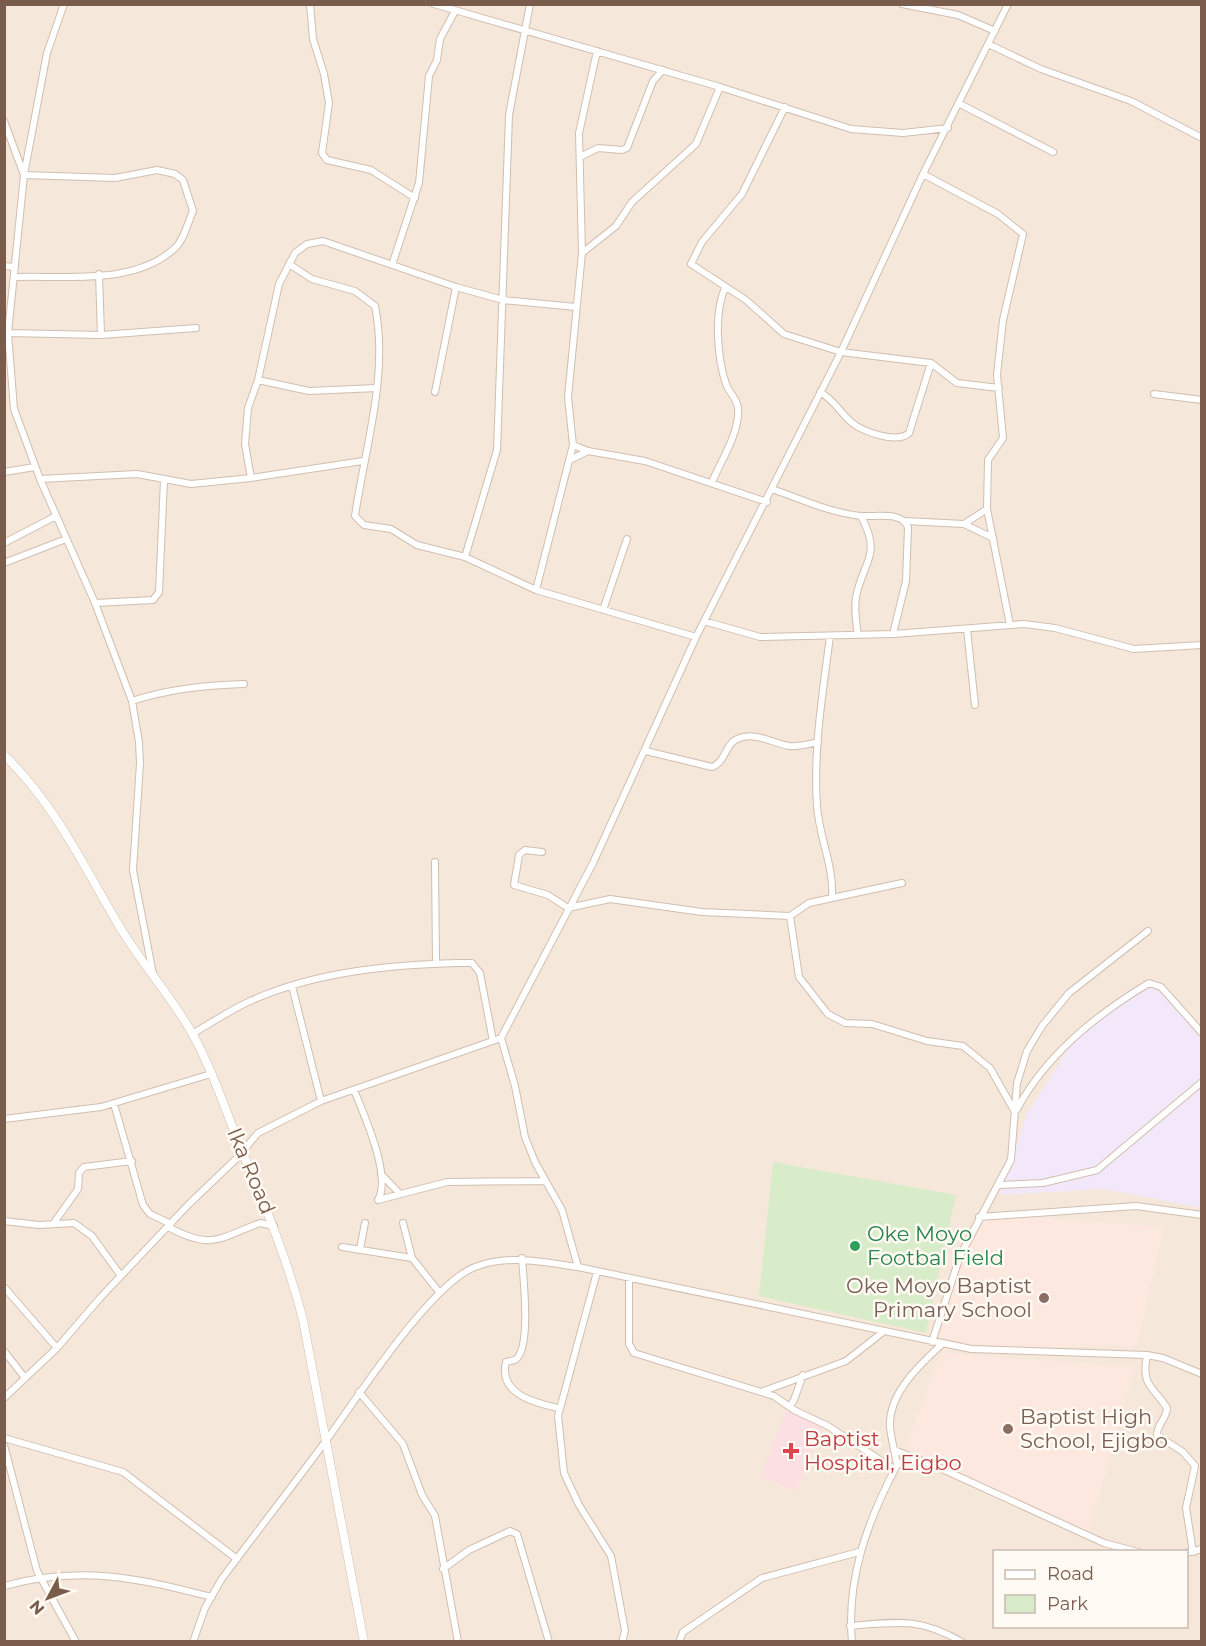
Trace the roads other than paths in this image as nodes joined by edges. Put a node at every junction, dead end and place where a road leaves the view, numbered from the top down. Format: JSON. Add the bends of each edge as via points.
{"nodes":[{"id":1,"x":64,"y":4,"type":"edge"},
{"id":2,"x":310,"y":4,"type":"edge"},
{"id":3,"x":434,"y":4,"type":"edge"},
{"id":4,"x":530,"y":4,"type":"edge"},
{"id":5,"x":902,"y":4,"type":"edge"},
{"id":6,"x":1008,"y":4,"type":"edge"},
{"id":7,"x":455,"y":11,"type":"junction"},
{"id":8,"x":524,"y":30,"type":"junction"},
{"id":9,"x":995,"y":31,"type":"junction"},
{"id":10,"x":988,"y":44,"type":"junction"},
{"id":11,"x":597,"y":51,"type":"junction"},
{"id":12,"x":663,"y":70,"type":"junction"},
{"id":13,"x":720,"y":87,"type":"junction"},
{"id":14,"x":960,"y":104,"type":"junction"},
{"id":15,"x":785,"y":107,"type":"junction"},
{"id":16,"x":4,"y":122,"type":"edge"},
{"id":17,"x":948,"y":128,"type":"junction"},
{"id":18,"x":1202,"y":138,"type":"edge"},
{"id":19,"x":1053,"y":152,"type":"dead end"},
{"id":20,"x":580,"y":157,"type":"junction"},
{"id":21,"x":923,"y":174,"type":"junction"},
{"id":22,"x":24,"y":176,"type":"junction"},
{"id":23,"x":415,"y":198,"type":"junction"},
{"id":24,"x":582,"y":253,"type":"junction"},
{"id":25,"x":289,"y":264,"type":"junction"},
{"id":26,"x":392,"y":265,"type":"junction"},
{"id":27,"x":4,"y":266,"type":"edge"},
{"id":28,"x":15,"y":267,"type":"junction"},
{"id":29,"x":99,"y":274,"type":"junction"},
{"id":30,"x":14,"y":277,"type":"junction"},
{"id":31,"x":456,"y":287,"type":"junction"},
{"id":32,"x":725,"y":288,"type":"junction"},
{"id":33,"x":503,"y":300,"type":"junction"},
{"id":34,"x":576,"y":308,"type":"junction"},
{"id":35,"x":196,"y":328,"type":"dead end"},
{"id":36,"x":8,"y":333,"type":"junction"},
{"id":37,"x":101,"y":334,"type":"junction"},
{"id":38,"x":841,"y":352,"type":"junction"},
{"id":39,"x":931,"y":363,"type":"junction"},
{"id":40,"x":258,"y":380,"type":"junction"},
{"id":41,"x":376,"y":388,"type":"junction"},
{"id":42,"x":999,"y":388,"type":"junction"},
{"id":43,"x":435,"y":392,"type":"dead end"},
{"id":44,"x":820,"y":392,"type":"junction"},
{"id":45,"x":1154,"y":394,"type":"dead end"},
{"id":46,"x":1202,"y":400,"type":"edge"},
{"id":47,"x":573,"y":445,"type":"junction"},
{"id":48,"x":588,"y":451,"type":"junction"},
{"id":49,"x":570,"y":460,"type":"junction"},
{"id":50,"x":363,"y":461,"type":"junction"},
{"id":51,"x":35,"y":467,"type":"junction"},
{"id":52,"x":4,"y":472,"type":"edge"},
{"id":53,"x":251,"y":478,"type":"junction"},
{"id":54,"x":40,"y":479,"type":"junction"},
{"id":55,"x":164,"y":480,"type":"junction"},
{"id":56,"x":712,"y":483,"type":"junction"},
{"id":57,"x":772,"y":489,"type":"junction"},
{"id":58,"x":766,"y":502,"type":"junction"},
{"id":59,"x":987,"y":509,"type":"junction"},
{"id":60,"x":56,"y":516,"type":"junction"},
{"id":61,"x":861,"y":516,"type":"junction"},
{"id":62,"x":905,"y":521,"type":"junction"},
{"id":63,"x":964,"y":524,"type":"junction"},
{"id":64,"x":993,"y":538,"type":"junction"},
{"id":65,"x":66,"y":539,"type":"junction"},
{"id":66,"x":627,"y":539,"type":"dead end"},
{"id":67,"x":4,"y":543,"type":"edge"},
{"id":68,"x":465,"y":557,"type":"junction"},
{"id":69,"x":4,"y":563,"type":"edge"},
{"id":70,"x":536,"y":590,"type":"junction"},
{"id":71,"x":95,"y":603,"type":"junction"},
{"id":72,"x":603,"y":610,"type":"junction"},
{"id":73,"x":704,"y":621,"type":"junction"},
{"id":74,"x":1010,"y":625,"type":"junction"},
{"id":75,"x":966,"y":629,"type":"junction"},
{"id":76,"x":893,"y":634,"type":"junction"},
{"id":77,"x":858,"y":635,"type":"junction"},
{"id":78,"x":830,"y":636,"type":"junction"},
{"id":79,"x":696,"y":637,"type":"junction"},
{"id":80,"x":1202,"y":645,"type":"edge"},
{"id":81,"x":244,"y":684,"type":"dead end"},
{"id":82,"x":132,"y":700,"type":"junction"},
{"id":83,"x":975,"y":705,"type":"dead end"},
{"id":84,"x":818,"y":742,"type":"junction"},
{"id":85,"x":646,"y":751,"type":"junction"},
{"id":86,"x":4,"y":755,"type":"edge"},
{"id":87,"x":542,"y":852,"type":"dead end"},
{"id":88,"x":435,"y":862,"type":"dead end"},
{"id":89,"x":902,"y":883,"type":"dead end"},
{"id":90,"x":832,"y":897,"type":"junction"},
{"id":91,"x":568,"y":908,"type":"junction"},
{"id":92,"x":790,"y":916,"type":"junction"},
{"id":93,"x":1148,"y":931,"type":"dead end"},
{"id":94,"x":436,"y":963,"type":"junction"},
{"id":95,"x":153,"y":975,"type":"junction"},
{"id":96,"x":292,"y":986,"type":"junction"},
{"id":97,"x":1202,"y":1033,"type":"edge"},
{"id":98,"x":192,"y":1034,"type":"junction"},
{"id":99,"x":501,"y":1038,"type":"junction"},
{"id":100,"x":493,"y":1041,"type":"junction"},
{"id":101,"x":211,"y":1074,"type":"junction"},
{"id":102,"x":1202,"y":1082,"type":"edge"},
{"id":103,"x":354,"y":1090,"type":"junction"},
{"id":104,"x":321,"y":1101,"type":"junction"},
{"id":105,"x":114,"y":1104,"type":"junction"},
{"id":106,"x":1015,"y":1112,"type":"junction"},
{"id":107,"x":4,"y":1119,"type":"edge"},
{"id":108,"x":242,"y":1151,"type":"junction"},
{"id":109,"x":132,"y":1161,"type":"junction"},
{"id":110,"x":380,"y":1174,"type":"junction"},
{"id":111,"x":545,"y":1181,"type":"junction"},
{"id":112,"x":999,"y":1185,"type":"junction"},
{"id":113,"x":400,"y":1194,"type":"junction"},
{"id":114,"x":1202,"y":1215,"type":"edge"},
{"id":115,"x":979,"y":1217,"type":"junction"},
{"id":116,"x":4,"y":1221,"type":"edge"},
{"id":117,"x":365,"y":1223,"type":"dead end"},
{"id":118,"x":403,"y":1223,"type":"dead end"},
{"id":119,"x":53,"y":1224,"type":"junction"},
{"id":120,"x":169,"y":1226,"type":"junction"},
{"id":121,"x":274,"y":1226,"type":"junction"},
{"id":122,"x":342,"y":1247,"type":"dead end"},
{"id":123,"x":360,"y":1249,"type":"junction"},
{"id":124,"x":412,"y":1258,"type":"junction"},
{"id":125,"x":522,"y":1258,"type":"junction"},
{"id":126,"x":578,"y":1267,"type":"junction"},
{"id":127,"x":597,"y":1272,"type":"junction"},
{"id":128,"x":121,"y":1276,"type":"junction"},
{"id":129,"x":629,"y":1279,"type":"junction"},
{"id":130,"x":4,"y":1287,"type":"edge"},
{"id":131,"x":439,"y":1292,"type":"junction"},
{"id":132,"x":883,"y":1332,"type":"junction"},
{"id":133,"x":932,"y":1342,"type":"junction"},
{"id":134,"x":942,"y":1344,"type":"junction"},
{"id":135,"x":57,"y":1348,"type":"junction"},
{"id":136,"x":4,"y":1352,"type":"edge"},
{"id":137,"x":1147,"y":1355,"type":"junction"},
{"id":138,"x":1202,"y":1374,"type":"edge"},
{"id":139,"x":803,"y":1375,"type":"junction"},
{"id":140,"x":25,"y":1378,"type":"junction"},
{"id":141,"x":359,"y":1392,"type":"junction"},
{"id":142,"x":760,"y":1392,"type":"junction"},
{"id":143,"x":4,"y":1398,"type":"edge"},
{"id":144,"x":790,"y":1406,"type":"junction"},
{"id":145,"x":558,"y":1408,"type":"junction"},
{"id":146,"x":4,"y":1438,"type":"edge"},
{"id":147,"x":326,"y":1441,"type":"junction"},
{"id":148,"x":4,"y":1445,"type":"edge"},
{"id":149,"x":894,"y":1450,"type":"junction"},
{"id":150,"x":910,"y":1457,"type":"junction"},
{"id":151,"x":896,"y":1467,"type":"junction"},
{"id":152,"x":1134,"y":1550,"type":"edge"},
{"id":153,"x":1202,"y":1550,"type":"edge"},
{"id":154,"x":859,"y":1552,"type":"junction"},
{"id":155,"x":1190,"y":1552,"type":"edge"},
{"id":156,"x":237,"y":1559,"type":"junction"},
{"id":157,"x":444,"y":1569,"type":"junction"},
{"id":158,"x":40,"y":1577,"type":"junction"},
{"id":159,"x":4,"y":1586,"type":"edge"},
{"id":160,"x":212,"y":1596,"type":"junction"},
{"id":161,"x":850,"y":1626,"type":"junction"},
{"id":162,"x":76,"y":1641,"type":"edge"},
{"id":163,"x":193,"y":1641,"type":"edge"},
{"id":164,"x":364,"y":1641,"type":"edge"},
{"id":165,"x":458,"y":1641,"type":"edge"},
{"id":166,"x":549,"y":1641,"type":"edge"},
{"id":167,"x":622,"y":1641,"type":"edge"},
{"id":168,"x":679,"y":1641,"type":"edge"},
{"id":169,"x":852,"y":1641,"type":"edge"},
{"id":170,"x":962,"y":1641,"type":"edge"}],
"edges":[{"from":1,"to":22,"type":"street","via":[[47,53]]},
{"from":2,"to":23,"type":"street","via":[[313,39],[329,103],[322,153],[327,160],[371,170]]},
{"from":3,"to":7,"type":"street"},
{"from":4,"to":8,"type":"street"},
{"from":5,"to":9,"type":"street","via":[[958,15]]},
{"from":6,"to":9,"type":"street"},
{"from":7,"to":8,"type":"street"},
{"from":7,"to":23,"type":"street","via":[[440,39],[427,87]]},
{"from":8,"to":11,"type":"street"},
{"from":8,"to":33,"type":"street","via":[[509,115]]},
{"from":9,"to":10,"type":"street"},
{"from":10,"to":14,"type":"street"},
{"from":10,"to":18,"type":"street","via":[[1041,69],[1131,101]]},
{"from":11,"to":12,"type":"street"},
{"from":11,"to":20,"type":"street","via":[[581,117]]},
{"from":12,"to":13,"type":"street"},
{"from":12,"to":20,"type":"street","via":[[653,81],[627,148],[598,148]]},
{"from":13,"to":15,"type":"street"},
{"from":13,"to":24,"type":"street","via":[[696,144],[632,202],[616,226]]},
{"from":14,"to":17,"type":"street"},
{"from":14,"to":19,"type":"street"},
{"from":15,"to":17,"type":"street","via":[[864,132],[903,134]]},
{"from":15,"to":32,"type":"street","via":[[742,194],[692,259],[695,269]]},
{"from":16,"to":22,"type":"street"},
{"from":17,"to":21,"type":"street"},
{"from":20,"to":24,"type":"street"},
{"from":21,"to":38,"type":"street"},
{"from":21,"to":42,"type":"street","via":[[998,214],[1023,234],[1002,320]]},
{"from":22,"to":28,"type":"street"},
{"from":22,"to":29,"type":"street","via":[[115,178],[157,170],[183,180],[193,211],[177,248],[151,265]]},
{"from":23,"to":26,"type":"street"},
{"from":24,"to":34,"type":"street"},
{"from":25,"to":26,"type":"street","via":[[307,244],[323,241]]},
{"from":25,"to":40,"type":"street","via":[[279,284]]},
{"from":25,"to":41,"type":"street","via":[[312,279],[355,291],[375,306],[381,334]]},
{"from":26,"to":31,"type":"street"},
{"from":27,"to":28,"type":"street"},
{"from":28,"to":30,"type":"street"},
{"from":29,"to":30,"type":"street"},
{"from":29,"to":37,"type":"street"},
{"from":30,"to":36,"type":"street"},
{"from":31,"to":33,"type":"street"},
{"from":31,"to":43,"type":"street"},
{"from":32,"to":38,"type":"street","via":[[746,300],[784,334]]},
{"from":32,"to":56,"type":"street","via":[[718,311],[720,341],[726,384],[737,401],[738,415]]},
{"from":33,"to":34,"type":"street"},
{"from":33,"to":68,"type":"street","via":[[497,450]]},
{"from":34,"to":47,"type":"street","via":[[568,397]]},
{"from":35,"to":37,"type":"street"},
{"from":36,"to":37,"type":"street"},
{"from":36,"to":51,"type":"street","via":[[14,410]]},
{"from":38,"to":39,"type":"street"},
{"from":38,"to":44,"type":"street"},
{"from":39,"to":42,"type":"street","via":[[962,385]]},
{"from":39,"to":44,"type":"street","via":[[909,433],[902,438],[857,426]]},
{"from":40,"to":41,"type":"street","via":[[315,392]]},
{"from":40,"to":53,"type":"street","via":[[248,408],[245,438]]},
{"from":41,"to":50,"type":"street"},
{"from":42,"to":59,"type":"street","via":[[1003,438],[988,460]]},
{"from":44,"to":57,"type":"street"},
{"from":45,"to":46,"type":"street"},
{"from":47,"to":48,"type":"street"},
{"from":47,"to":49,"type":"street"},
{"from":48,"to":49,"type":"street"},
{"from":48,"to":56,"type":"street","via":[[631,457]]},
{"from":49,"to":70,"type":"street"},
{"from":50,"to":53,"type":"street"},
{"from":50,"to":68,"type":"street","via":[[355,516],[359,522],[391,529],[424,548]]},
{"from":51,"to":52,"type":"street"},
{"from":51,"to":54,"type":"street"},
{"from":53,"to":55,"type":"street","via":[[191,484]]},
{"from":54,"to":55,"type":"street","via":[[130,474]]},
{"from":54,"to":60,"type":"street"},
{"from":55,"to":71,"type":"street","via":[[159,592],[153,600]]},
{"from":56,"to":58,"type":"street"},
{"from":57,"to":58,"type":"street"},
{"from":57,"to":61,"type":"street"},
{"from":58,"to":73,"type":"street"},
{"from":59,"to":63,"type":"street"},
{"from":59,"to":64,"type":"street"},
{"from":60,"to":65,"type":"street"},
{"from":60,"to":67,"type":"street"},
{"from":61,"to":62,"type":"street","via":[[899,517]]},
{"from":61,"to":77,"type":"street","via":[[872,542],[856,596]]},
{"from":62,"to":63,"type":"street"},
{"from":62,"to":76,"type":"street","via":[[906,581]]},
{"from":63,"to":64,"type":"street"},
{"from":64,"to":74,"type":"street"},
{"from":65,"to":69,"type":"street"},
{"from":65,"to":71,"type":"street"},
{"from":66,"to":72,"type":"street"},
{"from":68,"to":70,"type":"street"},
{"from":70,"to":72,"type":"street"},
{"from":71,"to":82,"type":"street"},
{"from":72,"to":79,"type":"street"},
{"from":73,"to":78,"type":"street","via":[[750,635]]},
{"from":73,"to":79,"type":"street"},
{"from":74,"to":75,"type":"street"},
{"from":74,"to":80,"type":"street","via":[[1055,628],[1134,649]]},
{"from":75,"to":76,"type":"street"},
{"from":75,"to":83,"type":"street"},
{"from":76,"to":77,"type":"street"},
{"from":77,"to":78,"type":"street"},
{"from":78,"to":84,"type":"street"},
{"from":79,"to":85,"type":"street"},
{"from":81,"to":82,"type":"street","via":[[194,687]]},
{"from":82,"to":95,"type":"street","via":[[140,763],[133,870]]},
{"from":84,"to":85,"type":"street","via":[[794,746],[751,736],[738,738],[723,760],[712,767]]},
{"from":84,"to":90,"type":"street","via":[[817,808],[833,883]]},
{"from":85,"to":91,"type":"street"},
{"from":86,"to":95,"type":"street","name":"Ika Road","via":[[68,834],[122,931]]},
{"from":87,"to":91,"type":"street","via":[[525,850],[519,855],[514,885],[548,895]]},
{"from":88,"to":94,"type":"street"},
{"from":89,"to":90,"type":"street"},
{"from":90,"to":92,"type":"street","via":[[809,903]]},
{"from":91,"to":92,"type":"street","via":[[610,899],[702,912]]},
{"from":91,"to":99,"type":"street"},
{"from":92,"to":106,"type":"street","via":[[799,976],[828,1014],[845,1023],[872,1024],[927,1041],[963,1046],[990,1068]]},
{"from":93,"to":106,"type":"street","via":[[1055,1008],[1020,1066]]},
{"from":94,"to":96,"type":"street","via":[[372,967]]},
{"from":94,"to":100,"type":"street","via":[[472,963],[476,967]]},
{"from":95,"to":98,"type":"street","name":"Ika Road"},
{"from":96,"to":98,"type":"street","via":[[246,1003]]},
{"from":96,"to":104,"type":"street"},
{"from":97,"to":106,"type":"street","via":[[1161,987],[1149,983],[1120,1000],[1058,1051],[1033,1080]]},
{"from":98,"to":101,"type":"street","name":"Ika Road"},
{"from":99,"to":100,"type":"street"},
{"from":99,"to":111,"type":"street","via":[[525,1137]]},
{"from":100,"to":103,"type":"street"},
{"from":101,"to":105,"type":"street"},
{"from":101,"to":108,"type":"street","name":"Ika Road"},
{"from":102,"to":112,"type":"street","via":[[1096,1170],[1042,1183]]},
{"from":103,"to":104,"type":"street"},
{"from":103,"to":110,"type":"street","via":[[377,1153]]},
{"from":104,"to":108,"type":"street","via":[[258,1133]]},
{"from":105,"to":107,"type":"street"},
{"from":105,"to":109,"type":"street"},
{"from":106,"to":112,"type":"street","via":[[1011,1160]]},
{"from":108,"to":120,"type":"street"},
{"from":108,"to":121,"type":"street","name":"Ika Road"},
{"from":109,"to":119,"type":"street","via":[[84,1167],[79,1173],[78,1189]]},
{"from":109,"to":120,"type":"street","via":[[146,1209]]},
{"from":110,"to":113,"type":"street"},
{"from":110,"to":113,"type":"street","via":[[382,1193],[378,1200]]},
{"from":111,"to":113,"type":"street","via":[[447,1182]]},
{"from":111,"to":126,"type":"street","via":[[562,1210]]},
{"from":112,"to":115,"type":"street"},
{"from":114,"to":115,"type":"street","via":[[1136,1206]]},
{"from":115,"to":133,"type":"street","via":[[960,1256]]},
{"from":116,"to":119,"type":"street"},
{"from":117,"to":123,"type":"street"},
{"from":118,"to":124,"type":"street"},
{"from":119,"to":128,"type":"street","via":[[74,1223],[83,1228]]},
{"from":120,"to":121,"type":"street","via":[[201,1242],[239,1233],[260,1223]]},
{"from":120,"to":128,"type":"street"},
{"from":121,"to":147,"type":"street","name":"Ika Road","via":[[303,1320]]},
{"from":122,"to":123,"type":"street"},
{"from":123,"to":124,"type":"street"},
{"from":124,"to":131,"type":"street"},
{"from":125,"to":126,"type":"street"},
{"from":125,"to":131,"type":"street","via":[[473,1268]]},
{"from":125,"to":145,"type":"street","via":[[524,1333],[520,1354],[506,1362],[505,1374],[523,1397]]},
{"from":126,"to":127,"type":"street"},
{"from":127,"to":129,"type":"street"},
{"from":127,"to":145,"type":"street"},
{"from":128,"to":135,"type":"street"},
{"from":129,"to":132,"type":"street"},
{"from":129,"to":142,"type":"street","via":[[629,1344],[634,1353]]},
{"from":130,"to":135,"type":"street"},
{"from":131,"to":141,"type":"street"},
{"from":132,"to":133,"type":"street"},
{"from":132,"to":139,"type":"street","via":[[853,1358]]},
{"from":133,"to":134,"type":"street"},
{"from":134,"to":137,"type":"street","via":[[991,1351]]},
{"from":134,"to":149,"type":"street","via":[[906,1383],[892,1410]]},
{"from":135,"to":140,"type":"street"},
{"from":136,"to":140,"type":"street"},
{"from":137,"to":138,"type":"street"},
{"from":137,"to":155,"type":"street","via":[[1144,1377],[1167,1408],[1157,1435],[1183,1452],[1195,1466],[1186,1508]]},
{"from":139,"to":142,"type":"street"},
{"from":139,"to":144,"type":"street"},
{"from":140,"to":143,"type":"street"},
{"from":141,"to":147,"type":"street"},
{"from":141,"to":157,"type":"street","via":[[403,1444],[422,1495],[435,1516]]},
{"from":142,"to":144,"type":"street"},
{"from":144,"to":151,"type":"street"},
{"from":145,"to":167,"type":"street","via":[[564,1473],[611,1556],[625,1631]]},
{"from":146,"to":156,"type":"street","via":[[123,1472]]},
{"from":147,"to":156,"type":"street"},
{"from":147,"to":164,"type":"street","name":"Ika Road"},
{"from":148,"to":158,"type":"street"},
{"from":149,"to":150,"type":"street"},
{"from":149,"to":151,"type":"street"},
{"from":150,"to":151,"type":"street"},
{"from":150,"to":152,"type":"street","via":[[1104,1543]]},
{"from":151,"to":154,"type":"street"},
{"from":153,"to":155,"type":"street"},
{"from":154,"to":161,"type":"street"},
{"from":154,"to":168,"type":"street","via":[[762,1578],[683,1632]]},
{"from":156,"to":160,"type":"street"},
{"from":157,"to":165,"type":"street"},
{"from":157,"to":166,"type":"street","via":[[469,1550],[510,1532],[517,1534]]},
{"from":158,"to":159,"type":"street"},
{"from":158,"to":160,"type":"street","via":[[97,1573]]},
{"from":158,"to":162,"type":"street"},
{"from":160,"to":163,"type":"street"},
{"from":161,"to":169,"type":"street"},
{"from":161,"to":170,"type":"street","via":[[919,1623]]}]}
